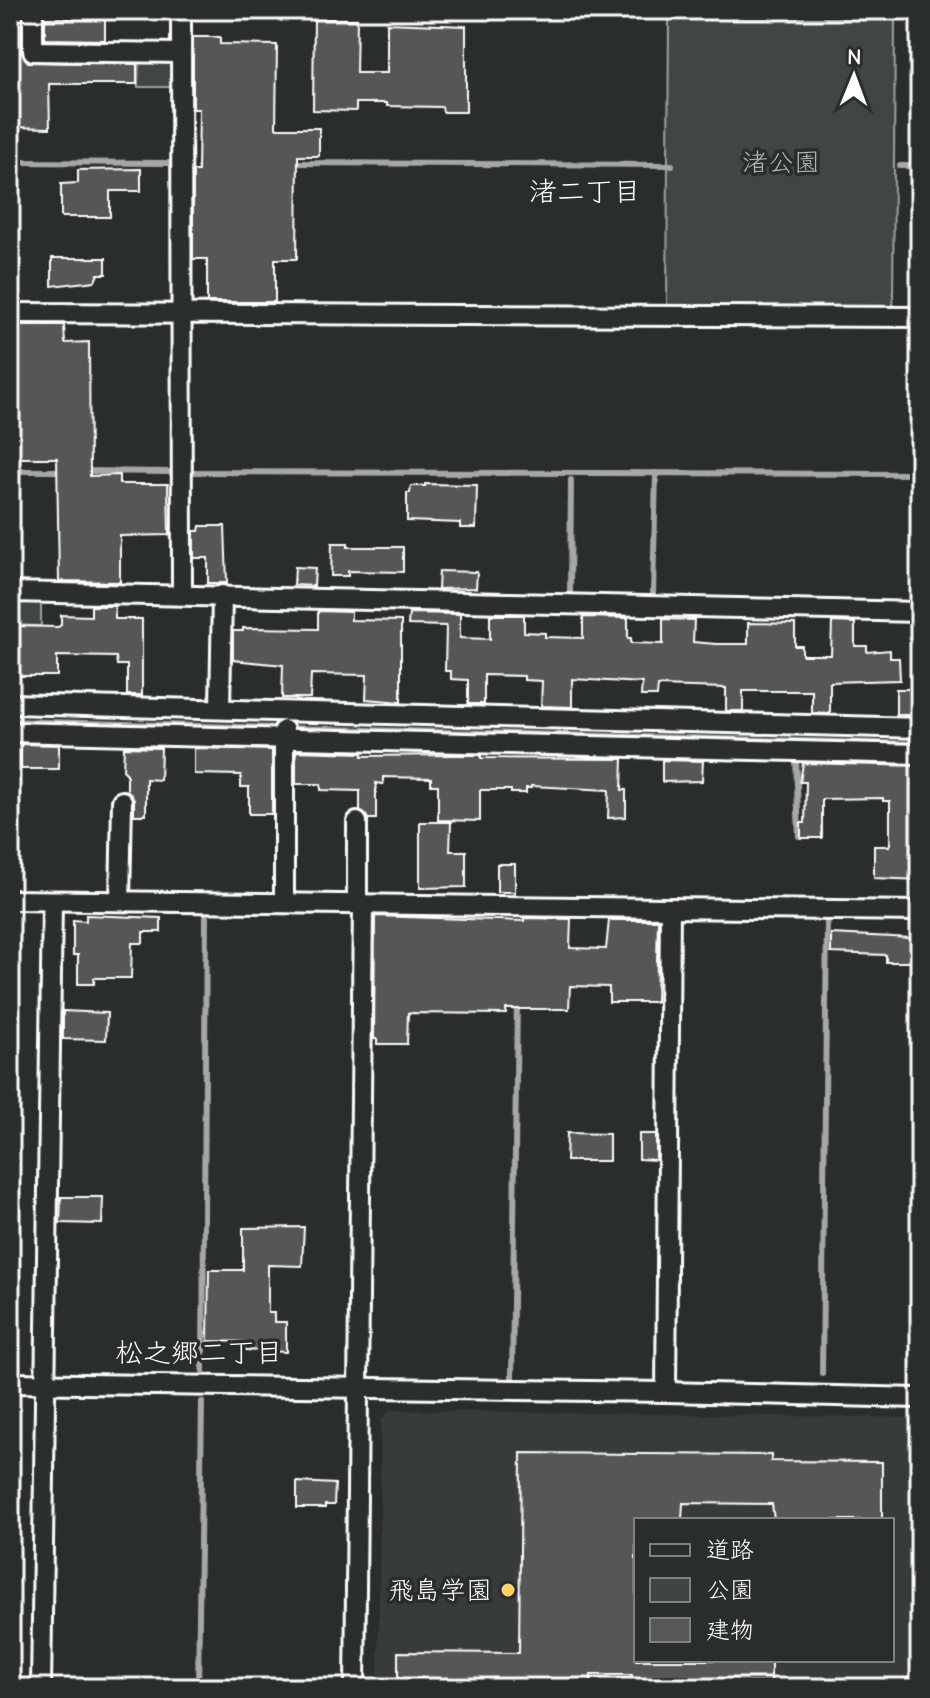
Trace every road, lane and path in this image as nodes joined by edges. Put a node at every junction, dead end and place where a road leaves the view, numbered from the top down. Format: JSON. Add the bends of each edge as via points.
{"nodes":[{"id":1,"x":33,"y":10,"type":"edge"},
{"id":2,"x":181,"y":10,"type":"edge"},
{"id":3,"x":181,"y":53,"type":"junction"},
{"id":4,"x":10,"y":313,"type":"edge"},
{"id":5,"x":182,"y":314,"type":"junction"},
{"id":6,"x":920,"y":317,"type":"edge"},
{"id":7,"x":10,"y":592,"type":"edge"},
{"id":8,"x":182,"y":595,"type":"junction"},
{"id":9,"x":222,"y":595,"type":"junction"},
{"id":10,"x":920,"y":612,"type":"edge"},
{"id":11,"x":10,"y":704,"type":"edge"},
{"id":12,"x":220,"y":709,"type":"junction"},
{"id":13,"x":284,"y":726,"type":"junction"},
{"id":14,"x":920,"y":728,"type":"edge"},
{"id":15,"x":10,"y":732,"type":"edge"},
{"id":16,"x":920,"y":754,"type":"edge"},
{"id":17,"x":122,"y":801,"type":"dead end"},
{"id":18,"x":357,"y":822,"type":"dead end"},
{"id":19,"x":10,"y":900,"type":"edge"},
{"id":20,"x":52,"y":901,"type":"junction"},
{"id":21,"x":120,"y":901,"type":"junction"},
{"id":22,"x":284,"y":903,"type":"junction"},
{"id":23,"x":360,"y":904,"type":"junction"},
{"id":24,"x":670,"y":909,"type":"junction"},
{"id":25,"x":920,"y":911,"type":"edge"},
{"id":26,"x":10,"y":1383,"type":"edge"},
{"id":27,"x":45,"y":1384,"type":"junction"},
{"id":28,"x":359,"y":1387,"type":"junction"},
{"id":29,"x":666,"y":1392,"type":"junction"},
{"id":30,"x":920,"y":1398,"type":"edge"},
{"id":31,"x":41,"y":1688,"type":"edge"},
{"id":32,"x":355,"y":1688,"type":"edge"}],
"edges":[{"from":1,"to":3,"type":"street","via":[[33,51]]},
{"from":2,"to":3,"type":"street"},
{"from":3,"to":5,"type":"street"},
{"from":4,"to":5,"type":"street"},
{"from":5,"to":6,"type":"street"},
{"from":5,"to":8,"type":"street"},
{"from":7,"to":8,"type":"street"},
{"from":8,"to":9,"type":"street"},
{"from":9,"to":10,"type":"street"},
{"from":9,"to":12,"type":"street"},
{"from":11,"to":12,"type":"street"},
{"from":12,"to":13,"type":"street"},
{"from":13,"to":14,"type":"street"},
{"from":13,"to":15,"type":"street"},
{"from":13,"to":16,"type":"street"},
{"from":13,"to":22,"type":"street"},
{"from":17,"to":21,"type":"street"},
{"from":18,"to":23,"type":"street"},
{"from":19,"to":20,"type":"street"},
{"from":20,"to":21,"type":"street"},
{"from":20,"to":27,"type":"street"},
{"from":21,"to":22,"type":"street"},
{"from":22,"to":23,"type":"street"},
{"from":23,"to":24,"type":"street"},
{"from":23,"to":28,"type":"street"},
{"from":24,"to":25,"type":"street"},
{"from":24,"to":29,"type":"street"},
{"from":26,"to":27,"type":"street"},
{"from":27,"to":28,"type":"street"},
{"from":27,"to":31,"type":"street"},
{"from":28,"to":29,"type":"street"},
{"from":28,"to":32,"type":"street"},
{"from":29,"to":30,"type":"street"}]}
